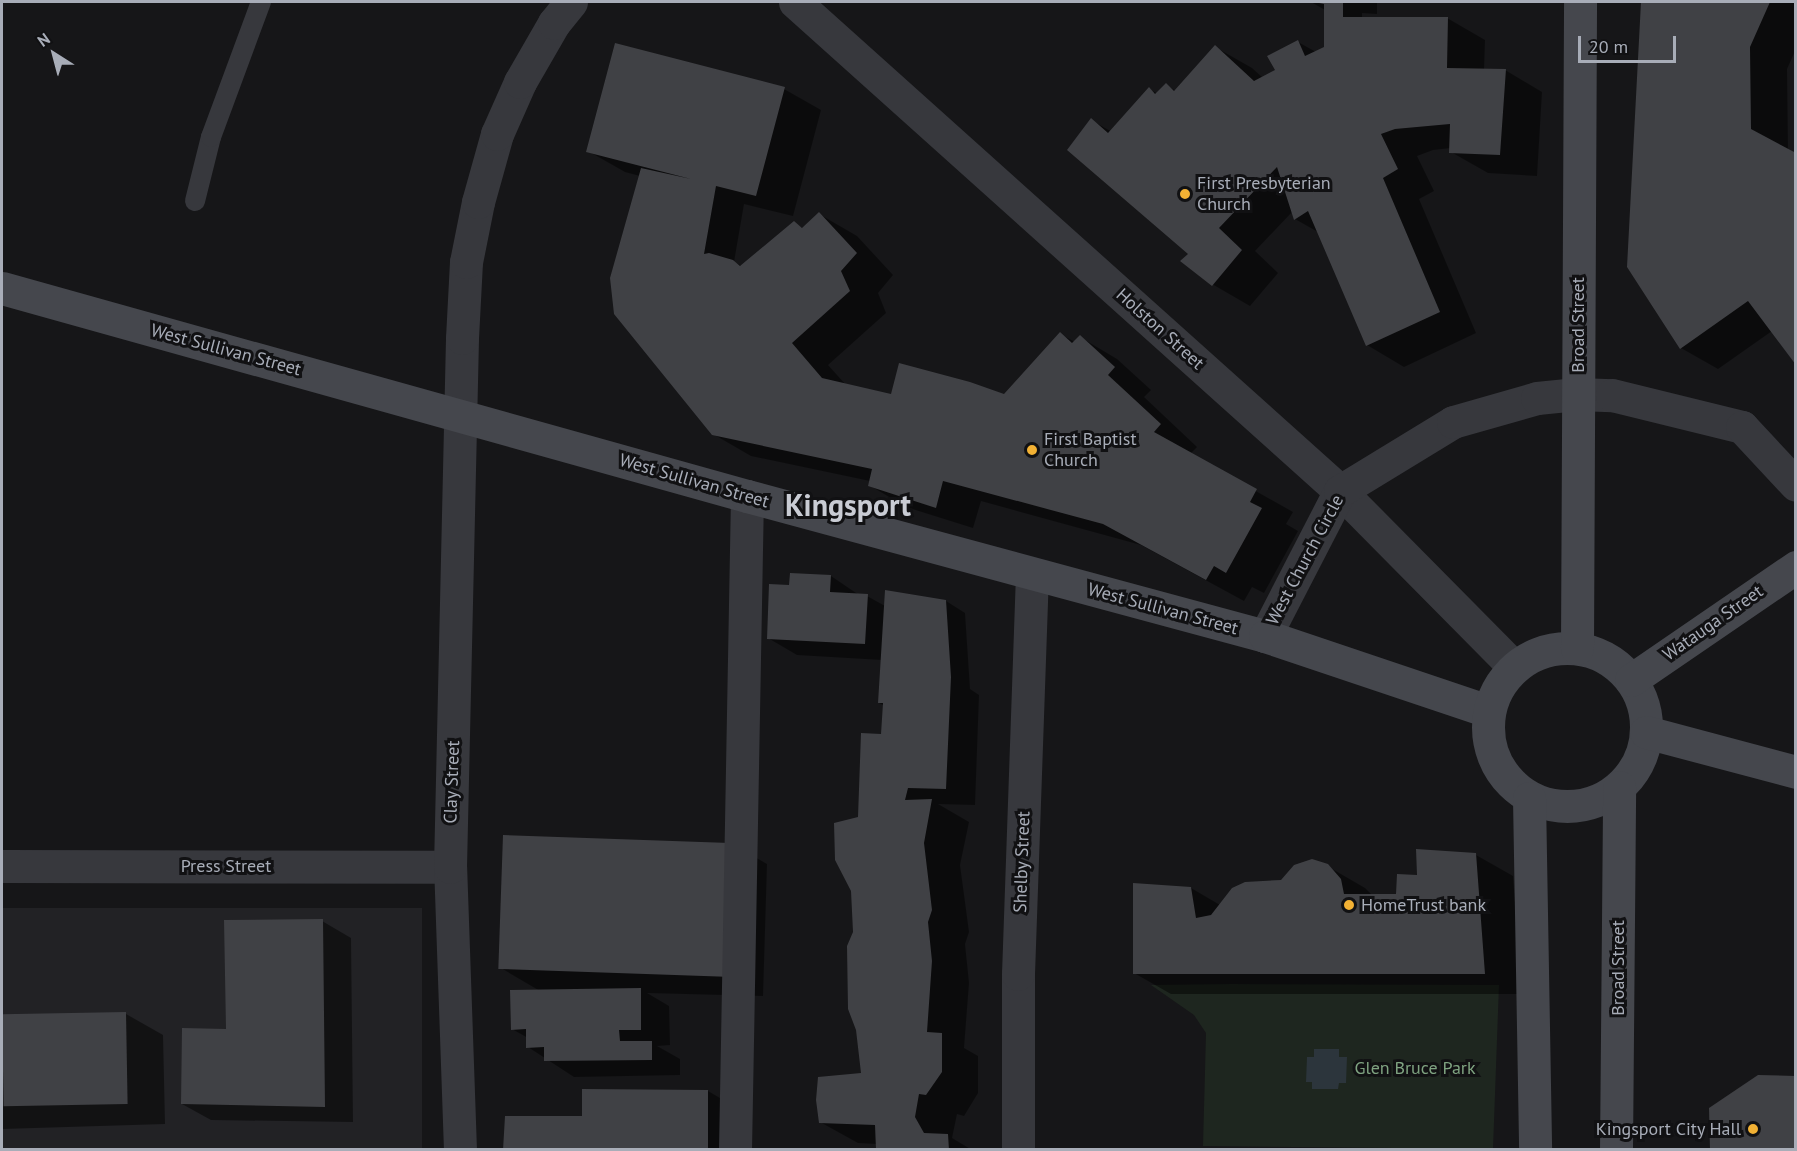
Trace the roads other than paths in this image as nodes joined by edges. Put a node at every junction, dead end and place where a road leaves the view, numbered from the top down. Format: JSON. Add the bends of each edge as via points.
{"nodes":[{"id":1,"x":261,"y":2,"type":"edge"},
{"id":2,"x":571,"y":2,"type":"edge"},
{"id":3,"x":795,"y":2,"type":"edge"},
{"id":4,"x":1580,"y":2,"type":"edge"},
{"id":5,"x":195,"y":201,"type":"dead end"},
{"id":6,"x":2,"y":288,"type":"edge"},
{"id":7,"x":1577,"y":394,"type":"junction"},
{"id":8,"x":462,"y":415,"type":"junction"},
{"id":9,"x":1796,"y":485,"type":"edge"},
{"id":10,"x":1340,"y":490,"type":"junction"},
{"id":11,"x":747,"y":496,"type":"junction"},
{"id":12,"x":1796,"y":567,"type":"edge"},
{"id":13,"x":1032,"y":574,"type":"junction"},
{"id":14,"x":1264,"y":636,"type":"junction"},
{"id":15,"x":1577,"y":648,"type":"junction"},
{"id":16,"x":1514,"y":667,"type":"junction"},
{"id":17,"x":1631,"y":680,"type":"junction"},
{"id":18,"x":1488,"y":711,"type":"junction"},
{"id":19,"x":1646,"y":732,"type":"junction"},
{"id":20,"x":1796,"y":772,"type":"edge"},
{"id":21,"x":1619,"y":787,"type":"junction"},
{"id":22,"x":1529,"y":798,"type":"junction"},
{"id":23,"x":2,"y":866,"type":"edge"},
{"id":24,"x":450,"y":867,"type":"junction"},
{"id":25,"x":460,"y":1149,"type":"edge"},
{"id":26,"x":735,"y":1149,"type":"edge"},
{"id":27,"x":1018,"y":1149,"type":"edge"},
{"id":28,"x":1535,"y":1149,"type":"edge"},
{"id":29,"x":1616,"y":1149,"type":"edge"}],
"edges":[{"from":1,"to":5,"type":"lane","via":[[211,137]]},
{"from":2,"to":8,"type":"street","name":"Clay Street","via":[[554,23],[520,82],[497,134],[478,202],[466,262]]},
{"from":3,"to":10,"type":"street","name":"Holston Street"},
{"from":4,"to":7,"type":"street","name":"Broad Street"},
{"from":6,"to":8,"type":"street","name":"West Sullivan Street"},
{"from":7,"to":9,"type":"street","name":"West Church Circle","via":[[1612,395],[1742,427]]},
{"from":7,"to":10,"type":"street","name":"West Church Circle","via":[[1537,398],[1453,422]]},
{"from":7,"to":15,"type":"street","name":"Broad Street"},
{"from":8,"to":11,"type":"street","name":"West Sullivan Street"},
{"from":8,"to":24,"type":"street","name":"Clay Street"},
{"from":10,"to":14,"type":"street","name":"West Church Circle"},
{"from":10,"to":16,"type":"street","name":"Holston Street"},
{"from":11,"to":13,"type":"street","name":"West Sullivan Street"},
{"from":11,"to":26,"type":"street"},
{"from":12,"to":17,"type":"street","name":"Watauga Street"},
{"from":13,"to":14,"type":"street","name":"West Sullivan Street"},
{"from":13,"to":27,"type":"street","name":"Shelby Street","via":[[1018,974]]},
{"from":14,"to":18,"type":"street","name":"West Sullivan Street"},
{"from":15,"to":16,"type":"street","via":[[1533,655]]},
{"from":15,"to":17,"type":"street","via":[[1616,664]]},
{"from":16,"to":18,"type":"street","via":[[1498,687]]},
{"from":17,"to":19,"type":"street","via":[[1645,713]]},
{"from":18,"to":22,"type":"street","via":[[1488,737],[1494,761],[1508,782]]},
{"from":19,"to":20,"type":"street"},
{"from":19,"to":21,"type":"street","via":[[1633,771]]},
{"from":21,"to":22,"type":"street","via":[[1599,800],[1575,807]]},
{"from":21,"to":29,"type":"street","name":"Broad Street"},
{"from":22,"to":28,"type":"street"},
{"from":23,"to":24,"type":"street","name":"Press Street"},
{"from":24,"to":25,"type":"street","name":"Clay Street"}]}
